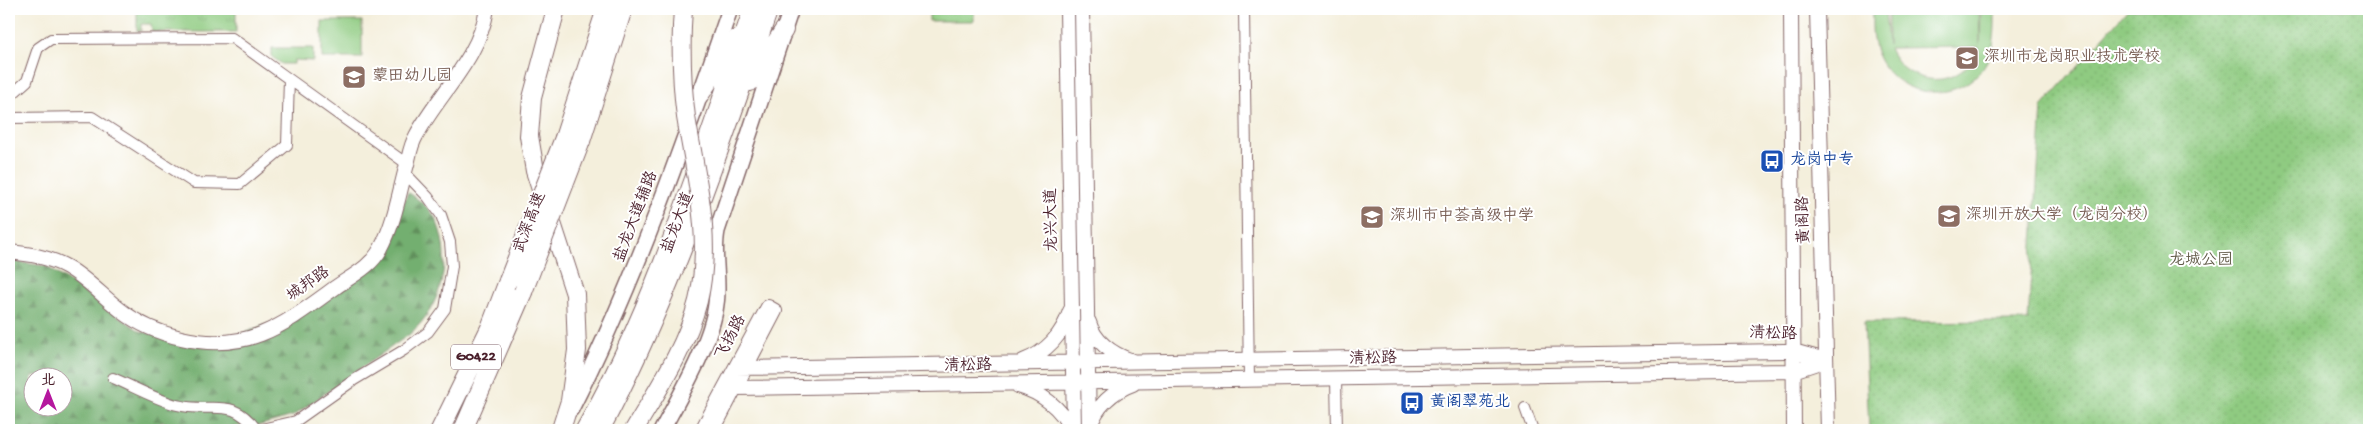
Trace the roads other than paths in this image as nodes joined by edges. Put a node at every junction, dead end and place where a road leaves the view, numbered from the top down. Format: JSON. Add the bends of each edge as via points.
{"nodes":[{"id":1,"x":488,"y":9,"type":"edge"},
{"id":2,"x":556,"y":9,"type":"edge"},
{"id":3,"x":606,"y":9,"type":"edge"},
{"id":4,"x":623,"y":9,"type":"edge"},
{"id":5,"x":730,"y":9,"type":"edge"},
{"id":6,"x":791,"y":9,"type":"edge"},
{"id":7,"x":1067,"y":9,"type":"edge"},
{"id":8,"x":1082,"y":9,"type":"edge"},
{"id":9,"x":1244,"y":9,"type":"edge"},
{"id":10,"x":1791,"y":9,"type":"edge"},
{"id":11,"x":1817,"y":9,"type":"edge"},
{"id":12,"x":758,"y":10,"type":"edge"},
{"id":13,"x":682,"y":17,"type":"edge"},
{"id":14,"x":784,"y":30,"type":"junction"},
{"id":15,"x":289,"y":79,"type":"junction"},
{"id":16,"x":701,"y":93,"type":"junction"},
{"id":17,"x":9,"y":98,"type":"edge"},
{"id":18,"x":734,"y":105,"type":"junction"},
{"id":19,"x":9,"y":118,"type":"edge"},
{"id":20,"x":572,"y":139,"type":"junction"},
{"id":21,"x":406,"y":169,"type":"junction"},
{"id":22,"x":9,"y":252,"type":"edge"},
{"id":23,"x":1072,"y":301,"type":"junction"},
{"id":24,"x":1087,"y":314,"type":"junction"},
{"id":25,"x":1793,"y":351,"type":"junction"},
{"id":26,"x":1249,"y":360,"type":"junction"},
{"id":27,"x":1826,"y":360,"type":"junction"},
{"id":28,"x":1133,"y":361,"type":"junction"},
{"id":29,"x":1073,"y":362,"type":"junction"},
{"id":30,"x":1088,"y":362,"type":"junction"},
{"id":31,"x":1012,"y":363,"type":"junction"},
{"id":32,"x":742,"y":368,"type":"joint"},
{"id":33,"x":1793,"y":371,"type":"junction"},
{"id":34,"x":113,"y":378,"type":"dead end"},
{"id":35,"x":1336,"y":378,"type":"junction"},
{"id":36,"x":1249,"y":380,"type":"junction"},
{"id":37,"x":1088,"y":382,"type":"junction"},
{"id":38,"x":1139,"y":382,"type":"junction"},
{"id":39,"x":1074,"y":383,"type":"junction"},
{"id":40,"x":1007,"y":384,"type":"junction"},
{"id":41,"x":732,"y":386,"type":"junction"},
{"id":42,"x":1525,"y":408,"type":"dead end"},
{"id":43,"x":257,"y":430,"type":"edge"},
{"id":44,"x":440,"y":430,"type":"edge"},
{"id":45,"x":463,"y":430,"type":"edge"},
{"id":46,"x":560,"y":430,"type":"edge"},
{"id":47,"x":585,"y":430,"type":"edge"},
{"id":48,"x":600,"y":430,"type":"edge"},
{"id":49,"x":634,"y":430,"type":"edge"},
{"id":50,"x":662,"y":430,"type":"edge"},
{"id":51,"x":702,"y":430,"type":"edge"},
{"id":52,"x":713,"y":430,"type":"edge"},
{"id":53,"x":1073,"y":430,"type":"edge"},
{"id":54,"x":1089,"y":430,"type":"edge"},
{"id":55,"x":1337,"y":430,"type":"edge"},
{"id":56,"x":1533,"y":430,"type":"edge"},
{"id":57,"x":1794,"y":430,"type":"edge"},
{"id":58,"x":1828,"y":430,"type":"edge"}],
"edges":[{"from":1,"to":21,"type":"street","name":"城邦路","via":[[475,48],[413,140]]},
{"from":2,"to":46,"type":"highway","via":[[532,98],[529,136],[535,171],[575,294],[575,373]]},
{"from":3,"to":20,"type":"highway","name":"武深高速","number":"G0422"},
{"from":4,"to":20,"type":"highway","name":"武深高速","number":"G0422"},
{"from":5,"to":16,"type":"main road","name":"盐龙大道辅路"},
{"from":6,"to":14,"type":"main road"},
{"from":7,"to":23,"type":"street","name":"龙兴大道"},
{"from":8,"to":24,"type":"street","name":"龙兴大道"},
{"from":9,"to":26,"type":"street"},
{"from":10,"to":25,"type":"street","name":"黄阁路"},
{"from":11,"to":27,"type":"street","name":"黄阁路"},
{"from":12,"to":16,"type":"highway"},
{"from":12,"to":18,"type":"highway","name":"盐龙大道"},
{"from":12,"to":47,"type":"highway","name":"盐龙大道","via":[[695,182],[635,331]]},
{"from":13,"to":49,"type":"highway","bridge":true,"via":[[683,90],[704,232],[702,278],[689,329]]},
{"from":14,"to":18,"type":"highway"},
{"from":14,"to":50,"type":"main road","via":[[717,231],[714,252],[717,301],[712,325]]},
{"from":15,"to":17,"type":"street","via":[[232,38],[51,39],[38,48],[28,81]]},
{"from":15,"to":19,"type":"street","via":[[287,145],[240,184],[194,184],[92,117]]},
{"from":15,"to":21,"type":"street"},
{"from":16,"to":46,"type":"main road","name":"盐龙大道辅路","via":[[629,286]]},
{"from":18,"to":48,"type":"highway","name":"盐龙大道","via":[[673,275],[635,363]]},
{"from":20,"to":44,"type":"highway","name":"武深高速","number":"G0422","bridge":true,"via":[[490,328]]},
{"from":20,"to":45,"type":"highway","name":"武深高速","number":"G0422","bridge":true,"via":[[523,292]]},
{"from":21,"to":22,"type":"street","name":"城邦路","via":[[389,229],[375,258],[284,325],[249,338],[204,342],[158,332],[123,312],[66,266],[41,257]]},
{"from":21,"to":43,"type":"street","via":[[441,215],[450,242],[452,266],[445,309],[428,332],[303,417]]},
{"from":23,"to":29,"type":"street","name":"龙兴大道"},
{"from":23,"to":31,"type":"street","via":[[1066,323],[1051,344],[1033,357]]},
{"from":24,"to":28,"type":"street","via":[[1095,336],[1102,344]]},
{"from":24,"to":30,"type":"street","name":"龙兴大道"},
{"from":25,"to":26,"type":"street","name":"清松路"},
{"from":25,"to":27,"type":"street","name":"清松路"},
{"from":25,"to":33,"type":"street","name":"黄阁路"},
{"from":26,"to":28,"type":"street","name":"清松路"},
{"from":26,"to":36,"type":"street"},
{"from":27,"to":33,"type":"street","name":"清松路"},
{"from":27,"to":58,"type":"street","name":"黄阁路"},
{"from":28,"to":30,"type":"street","name":"清松路"},
{"from":29,"to":30,"type":"street","name":"清松路"},
{"from":29,"to":31,"type":"street","name":"清松路"},
{"from":29,"to":39,"type":"street","name":"龙兴大道"},
{"from":30,"to":37,"type":"street","name":"龙兴大道"},
{"from":31,"to":32,"type":"street","name":"清松路"},
{"from":32,"to":41,"type":"street","name":"飞扬路"},
{"from":33,"to":35,"type":"street","name":"清松路"},
{"from":33,"to":57,"type":"street","name":"黄阁路"},
{"from":34,"to":43,"type":"street","via":[[180,405],[235,409]]},
{"from":35,"to":36,"type":"street","name":"清松路"},
{"from":35,"to":55,"type":"street"},
{"from":36,"to":38,"type":"street","name":"清松路"},
{"from":37,"to":38,"type":"street","name":"清松路"},
{"from":37,"to":39,"type":"street","name":"清松路"},
{"from":37,"to":54,"type":"street","name":"龙兴大道"},
{"from":38,"to":54,"type":"street","via":[[1124,387],[1104,403],[1097,410]]},
{"from":39,"to":40,"type":"street","name":"清松路"},
{"from":39,"to":53,"type":"street","name":"龙兴大道"},
{"from":40,"to":41,"type":"street","name":"清松路"},
{"from":40,"to":53,"type":"street","via":[[1031,391],[1052,405]]},
{"from":41,"to":51,"type":"street","name":"飞扬路"},
{"from":41,"to":52,"type":"street","name":"飞扬路"},
{"from":42,"to":56,"type":"street"}]}
